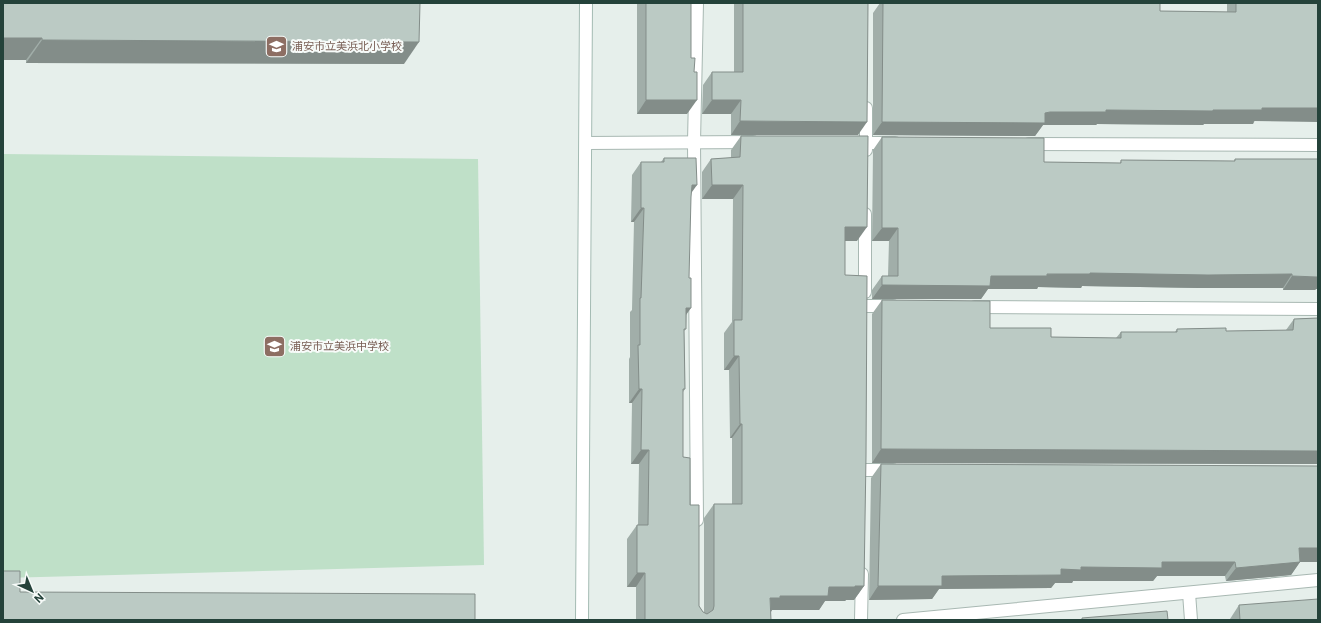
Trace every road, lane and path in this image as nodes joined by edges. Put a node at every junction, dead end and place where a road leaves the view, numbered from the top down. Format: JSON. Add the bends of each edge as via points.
{"nodes":[{"id":1,"x":586,"y":3,"type":"edge"},
{"id":2,"x":697,"y":3,"type":"edge"},
{"id":3,"x":866,"y":96,"type":"edge"},
{"id":4,"x":694,"y":142,"type":"junction"},
{"id":5,"x":764,"y":142,"type":"edge"},
{"id":6,"x":586,"y":143,"type":"junction"},
{"id":7,"x":842,"y":143,"type":"edge"},
{"id":8,"x":866,"y":143,"type":"junction"},
{"id":9,"x":905,"y":143,"type":"edge"},
{"id":10,"x":1016,"y":144,"type":"edge"},
{"id":11,"x":1318,"y":145,"type":"edge"},
{"id":12,"x":866,"y":158,"type":"edge"},
{"id":13,"x":865,"y":205,"type":"edge"},
{"id":14,"x":904,"y":306,"type":"edge"},
{"id":15,"x":960,"y":306,"type":"edge"},
{"id":16,"x":1318,"y":309,"type":"edge"},
{"id":17,"x":864,"y":470,"type":"edge"},
{"id":18,"x":904,"y":470,"type":"edge"},
{"id":19,"x":697,"y":532,"type":"edge"},
{"id":20,"x":862,"y":565,"type":"edge"},
{"id":21,"x":1318,"y":580,"type":"edge"},
{"id":22,"x":1189,"y":592,"type":"junction"},
{"id":23,"x":582,"y":620,"type":"edge"},
{"id":24,"x":861,"y":620,"type":"edge"},
{"id":25,"x":903,"y":620,"type":"edge"},
{"id":26,"x":1191,"y":620,"type":"edge"}],
"edges":[{"from":1,"to":6,"type":"street"},
{"from":2,"to":4,"type":"street"},
{"from":3,"to":8,"type":"street"},
{"from":4,"to":5,"type":"street"},
{"from":4,"to":6,"type":"street"},
{"from":4,"to":19,"type":"street"},
{"from":6,"to":23,"type":"street"},
{"from":7,"to":8,"type":"street"},
{"from":8,"to":9,"type":"street"},
{"from":8,"to":12,"type":"street"},
{"from":10,"to":11,"type":"street"},
{"from":13,"to":14,"type":"street","via":[[865,310]]},
{"from":15,"to":16,"type":"street"},
{"from":17,"to":18,"type":"street"},
{"from":20,"to":24,"type":"street"},
{"from":21,"to":22,"type":"street"},
{"from":22,"to":25,"type":"street"},
{"from":22,"to":26,"type":"street"}]}
